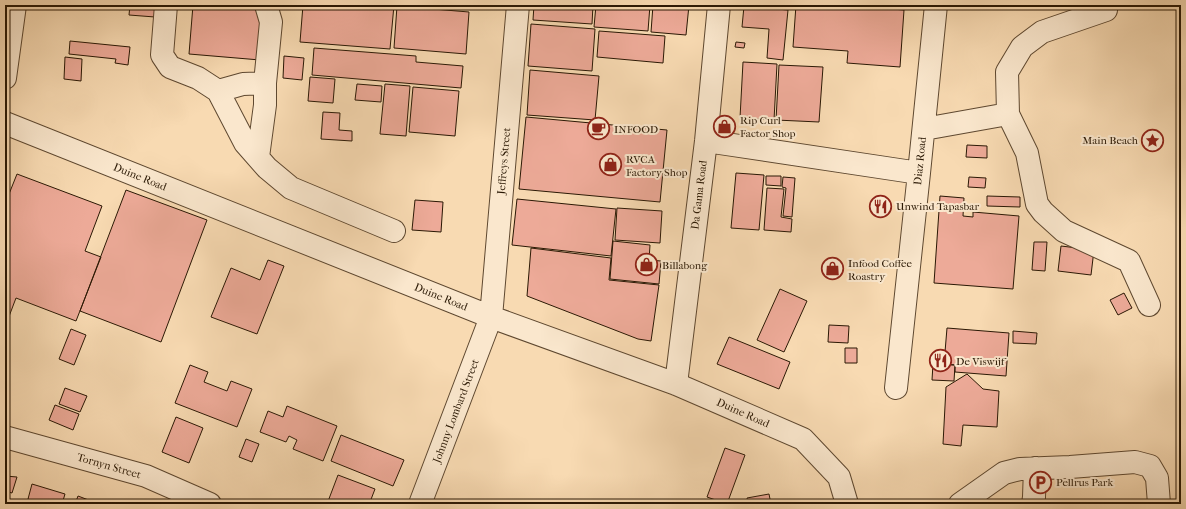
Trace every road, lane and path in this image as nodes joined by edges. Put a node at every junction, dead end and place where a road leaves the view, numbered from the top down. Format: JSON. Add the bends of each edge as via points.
{"nodes":[{"id":1,"x":15,"y":5,"type":"edge"},
{"id":2,"x":166,"y":5,"type":"edge"},
{"id":3,"x":266,"y":5,"type":"edge"},
{"id":4,"x":518,"y":5,"type":"edge"},
{"id":5,"x":719,"y":5,"type":"edge"},
{"id":6,"x":936,"y":5,"type":"edge"},
{"id":7,"x":1106,"y":10,"type":"dead end"},
{"id":8,"x":5,"y":78,"type":"edge"},
{"id":9,"x":265,"y":83,"type":"junction"},
{"id":10,"x":218,"y":91,"type":"junction"},
{"id":11,"x":1008,"y":114,"type":"junction"},
{"id":12,"x":5,"y":123,"type":"edge"},
{"id":13,"x":924,"y":129,"type":"junction"},
{"id":14,"x":706,"y":141,"type":"junction"},
{"id":15,"x":258,"y":157,"type":"junction"},
{"id":16,"x":919,"y":174,"type":"junction"},
{"id":17,"x":394,"y":231,"type":"dead end"},
{"id":18,"x":1149,"y":305,"type":"dead end"},
{"id":19,"x":491,"y":318,"type":"junction"},
{"id":20,"x":676,"y":384,"type":"junction"},
{"id":21,"x":896,"y":388,"type":"dead end"},
{"id":22,"x":5,"y":437,"type":"edge"},
{"id":23,"x":1035,"y":468,"type":"junction"},
{"id":24,"x":966,"y":502,"type":"edge"},
{"id":25,"x":210,"y":504,"type":"edge"},
{"id":26,"x":420,"y":504,"type":"edge"},
{"id":27,"x":847,"y":504,"type":"edge"},
{"id":28,"x":1033,"y":504,"type":"edge"},
{"id":29,"x":1159,"y":504,"type":"edge"}],
"edges":[{"from":1,"to":8,"type":"street"},
{"from":2,"to":10,"type":"street","via":[[162,55],[170,68],[198,78]]},
{"from":3,"to":9,"type":"street","via":[[271,22]]},
{"from":4,"to":19,"type":"street","name":"Jeffreys Street"},
{"from":5,"to":14,"type":"street","name":"Da Gama Road"},
{"from":6,"to":13,"type":"street","name":"Diaz Road"},
{"from":7,"to":11,"type":"street","via":[[1042,32],[1022,47],[1007,72]]},
{"from":9,"to":10,"type":"street","via":[[243,84]]},
{"from":9,"to":15,"type":"street","via":[[265,105]]},
{"from":10,"to":15,"type":"street","via":[[245,143]]},
{"from":11,"to":13,"type":"street"},
{"from":11,"to":18,"type":"street","via":[[1027,153],[1037,204],[1064,231],[1129,261]]},
{"from":12,"to":19,"type":"street","name":"Duine Road"},
{"from":13,"to":16,"type":"street","name":"Diaz Road"},
{"from":14,"to":16,"type":"street"},
{"from":14,"to":20,"type":"street","name":"Da Gama Road"},
{"from":15,"to":17,"type":"street","via":[[291,188]]},
{"from":16,"to":21,"type":"street","name":"Diaz Road"},
{"from":19,"to":20,"type":"street","name":"Duine Road"},
{"from":19,"to":26,"type":"street","name":"Johnny Lombard Street"},
{"from":20,"to":27,"type":"street","name":"Duine Road","via":[[803,439],[839,477]]},
{"from":22,"to":25,"type":"street","name":"Tornyn Street","via":[[146,476]]},
{"from":23,"to":24,"type":"street","via":[[1004,473]]},
{"from":23,"to":28,"type":"street"},
{"from":23,"to":29,"type":"street","via":[[1135,462],[1150,466],[1158,478]]}]}
